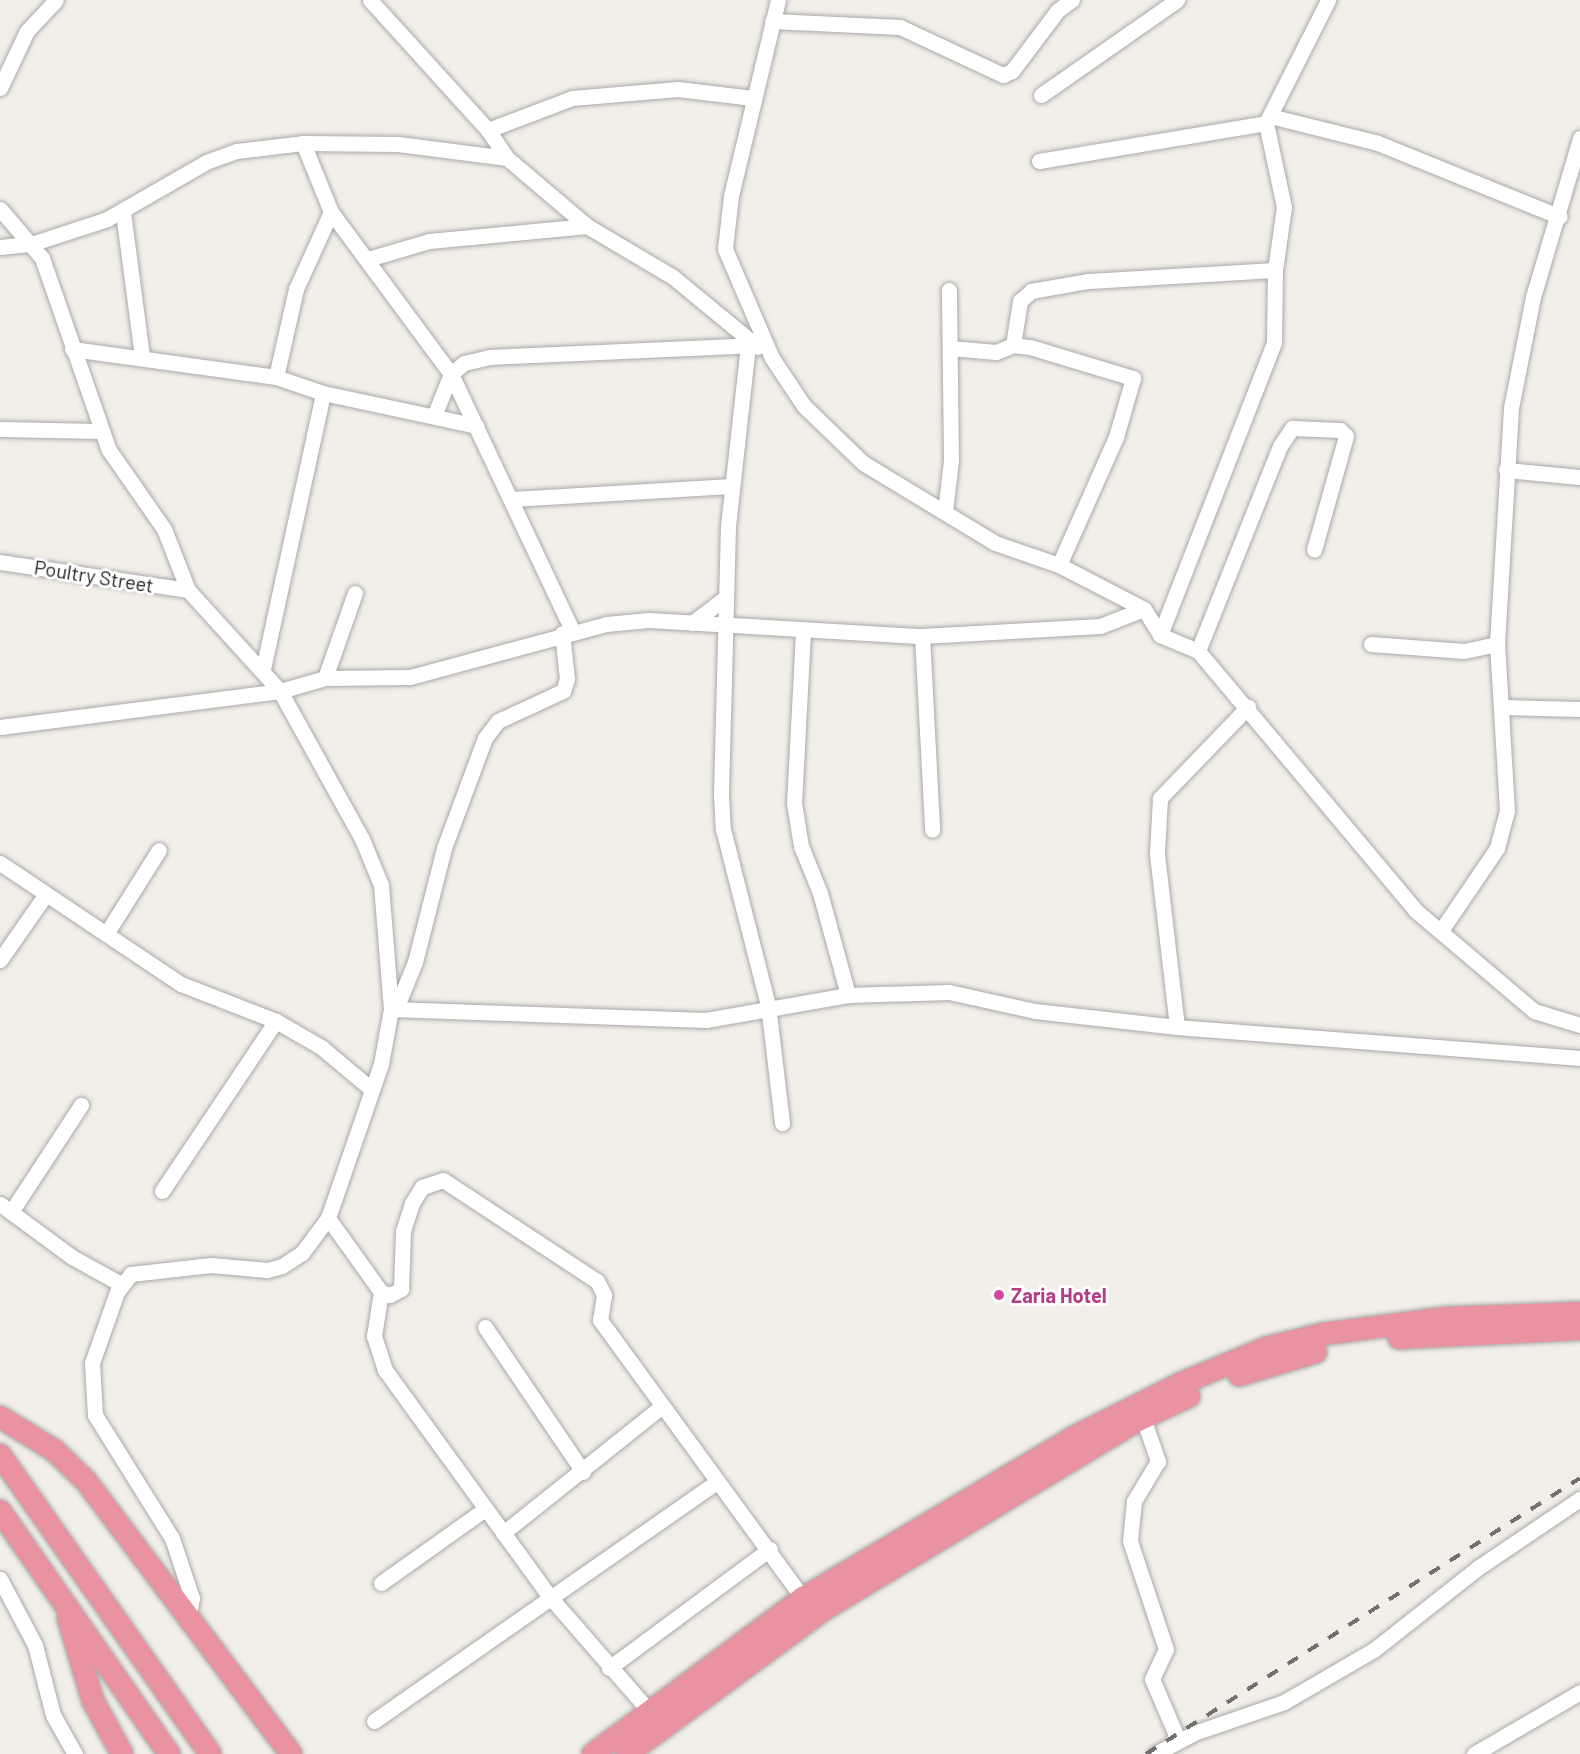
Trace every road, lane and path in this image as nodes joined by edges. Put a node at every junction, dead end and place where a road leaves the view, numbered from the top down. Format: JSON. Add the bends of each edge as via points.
{"nodes":[{"id":1,"x":56,"y":0,"type":"edge"},
{"id":2,"x":370,"y":0,"type":"edge"},
{"id":3,"x":778,"y":0,"type":"edge"},
{"id":4,"x":1072,"y":0,"type":"edge"},
{"id":5,"x":1178,"y":0,"type":"edge"},
{"id":6,"x":1328,"y":0,"type":"edge"},
{"id":7,"x":772,"y":21,"type":"junction"},
{"id":8,"x":0,"y":88,"type":"edge"},
{"id":9,"x":1041,"y":95,"type":"dead end"},
{"id":10,"x":752,"y":98,"type":"junction"},
{"id":11,"x":1268,"y":120,"type":"junction"},
{"id":12,"x":488,"y":130,"type":"junction"},
{"id":13,"x":1580,"y":138,"type":"edge"},
{"id":14,"x":303,"y":143,"type":"junction"},
{"id":15,"x":507,"y":158,"type":"junction"},
{"id":16,"x":1039,"y":161,"type":"dead end"},
{"id":17,"x":0,"y":209,"type":"edge"},
{"id":18,"x":123,"y":212,"type":"junction"},
{"id":19,"x":331,"y":212,"type":"junction"},
{"id":20,"x":1560,"y":217,"type":"junction"},
{"id":21,"x":587,"y":226,"type":"junction"},
{"id":22,"x":31,"y":244,"type":"junction"},
{"id":23,"x":0,"y":247,"type":"edge"},
{"id":24,"x":368,"y":259,"type":"junction"},
{"id":25,"x":1275,"y":270,"type":"junction"},
{"id":26,"x":949,"y":290,"type":"dead end"},
{"id":27,"x":751,"y":345,"type":"junction"},
{"id":28,"x":1013,"y":345,"type":"junction"},
{"id":29,"x":950,"y":348,"type":"junction"},
{"id":30,"x":72,"y":349,"type":"junction"},
{"id":31,"x":142,"y":357,"type":"junction"},
{"id":32,"x":772,"y":358,"type":"junction"},
{"id":33,"x":451,"y":374,"type":"junction"},
{"id":34,"x":276,"y":377,"type":"junction"},
{"id":35,"x":323,"y":393,"type":"junction"},
{"id":36,"x":434,"y":416,"type":"junction"},
{"id":37,"x":477,"y":426,"type":"junction"},
{"id":38,"x":0,"y":429,"type":"edge"},
{"id":39,"x":101,"y":431,"type":"junction"},
{"id":40,"x":1506,"y":470,"type":"junction"},
{"id":41,"x":1580,"y":477,"type":"edge"},
{"id":42,"x":732,"y":486,"type":"junction"},
{"id":43,"x":511,"y":500,"type":"junction"},
{"id":44,"x":945,"y":512,"type":"junction"},
{"id":45,"x":1314,"y":550,"type":"dead end"},
{"id":46,"x":0,"y":561,"type":"edge"},
{"id":47,"x":1059,"y":565,"type":"junction"},
{"id":48,"x":188,"y":590,"type":"junction"},
{"id":49,"x":355,"y":593,"type":"dead end"},
{"id":50,"x":726,"y":598,"type":"junction"},
{"id":51,"x":1144,"y":609,"type":"junction"},
{"id":52,"x":692,"y":623,"type":"junction"},
{"id":53,"x":724,"y":628,"type":"junction"},
{"id":54,"x":567,"y":632,"type":"junction"},
{"id":55,"x":803,"y":632,"type":"junction"},
{"id":56,"x":1160,"y":635,"type":"junction"},
{"id":57,"x":922,"y":636,"type":"junction"},
{"id":58,"x":1371,"y":644,"type":"dead end"},
{"id":59,"x":1497,"y":644,"type":"junction"},
{"id":60,"x":1197,"y":651,"type":"junction"},
{"id":61,"x":263,"y":669,"type":"junction"},
{"id":62,"x":325,"y":678,"type":"junction"},
{"id":63,"x":280,"y":691,"type":"junction"},
{"id":64,"x":1248,"y":707,"type":"junction"},
{"id":65,"x":1502,"y":707,"type":"junction"},
{"id":66,"x":1580,"y":709,"type":"edge"},
{"id":67,"x":0,"y":727,"type":"edge"},
{"id":68,"x":932,"y":830,"type":"dead end"},
{"id":69,"x":159,"y":850,"type":"dead end"},
{"id":70,"x":0,"y":863,"type":"edge"},
{"id":71,"x":46,"y":894,"type":"junction"},
{"id":72,"x":1442,"y":929,"type":"junction"},
{"id":73,"x":106,"y":934,"type":"junction"},
{"id":74,"x":0,"y":960,"type":"edge"},
{"id":75,"x":848,"y":996,"type":"junction"},
{"id":76,"x":768,"y":1005,"type":"junction"},
{"id":77,"x":394,"y":1008,"type":"junction"},
{"id":78,"x":276,"y":1020,"type":"junction"},
{"id":79,"x":1580,"y":1025,"type":"edge"},
{"id":80,"x":1178,"y":1027,"type":"junction"},
{"id":81,"x":1580,"y":1058,"type":"edge"},
{"id":82,"x":371,"y":1089,"type":"junction"},
{"id":83,"x":81,"y":1104,"type":"dead end"},
{"id":84,"x":782,"y":1123,"type":"dead end"},
{"id":85,"x":162,"y":1191,"type":"dead end"},
{"id":86,"x":5,"y":1208,"type":"edge"},
{"id":87,"x":328,"y":1218,"type":"junction"},
{"id":88,"x":121,"y":1284,"type":"junction"},
{"id":89,"x":381,"y":1292,"type":"junction"},
{"id":90,"x":1580,"y":1313,"type":"edge"},
{"id":91,"x":485,"y":1327,"type":"dead end"},
{"id":92,"x":1580,"y":1329,"type":"edge"},
{"id":93,"x":662,"y":1406,"type":"junction"},
{"id":94,"x":0,"y":1417,"type":"edge"},
{"id":95,"x":1143,"y":1418,"type":"junction"},
{"id":96,"x":0,"y":1455,"type":"edge"},
{"id":97,"x":584,"y":1472,"type":"junction"},
{"id":98,"x":716,"y":1482,"type":"junction"},
{"id":99,"x":1580,"y":1499,"type":"edge"},
{"id":100,"x":485,"y":1509,"type":"junction"},
{"id":101,"x":0,"y":1511,"type":"edge"},
{"id":102,"x":503,"y":1533,"type":"junction"},
{"id":103,"x":770,"y":1549,"type":"junction"},
{"id":104,"x":0,"y":1580,"type":"edge"},
{"id":105,"x":381,"y":1583,"type":"dead end"},
{"id":106,"x":53,"y":1584,"type":"junction"},
{"id":107,"x":550,"y":1597,"type":"junction"},
{"id":108,"x":803,"y":1598,"type":"junction"},
{"id":109,"x":188,"y":1618,"type":"junction"},
{"id":110,"x":609,"y":1668,"type":"junction"},
{"id":111,"x":1580,"y":1692,"type":"edge"},
{"id":112,"x":177,"y":1708,"type":"junction"},
{"id":113,"x":650,"y":1712,"type":"junction"},
{"id":114,"x":374,"y":1721,"type":"dead end"},
{"id":115,"x":151,"y":1727,"type":"junction"},
{"id":116,"x":1172,"y":1744,"type":"junction"},
{"id":117,"x":75,"y":1754,"type":"edge"},
{"id":118,"x":122,"y":1754,"type":"edge"},
{"id":119,"x":169,"y":1754,"type":"edge"},
{"id":120,"x":210,"y":1754,"type":"edge"},
{"id":121,"x":291,"y":1754,"type":"edge"},
{"id":122,"x":593,"y":1754,"type":"edge"},
{"id":123,"x":627,"y":1754,"type":"edge"},
{"id":124,"x":1155,"y":1754,"type":"edge"},
{"id":125,"x":1474,"y":1754,"type":"edge"}],
"edges":[{"from":1,"to":8,"type":"street","via":[[27,31]]},
{"from":2,"to":12,"type":"street"},
{"from":3,"to":7,"type":"street"},
{"from":4,"to":7,"type":"street","via":[[1058,10],[1012,71],[1003,75],[900,27]]},
{"from":5,"to":9,"type":"street"},
{"from":6,"to":11,"type":"street"},
{"from":7,"to":10,"type":"street"},
{"from":10,"to":12,"type":"street","via":[[678,89],[572,98]]},
{"from":10,"to":32,"type":"street","via":[[725,249],[733,279]]},
{"from":11,"to":16,"type":"street"},
{"from":11,"to":20,"type":"street","via":[[1378,143]]},
{"from":11,"to":25,"type":"street","via":[[1284,207]]},
{"from":12,"to":15,"type":"street"},
{"from":13,"to":20,"type":"street"},
{"from":14,"to":15,"type":"street","via":[[422,146]]},
{"from":14,"to":18,"type":"street","via":[[237,151],[206,162]]},
{"from":14,"to":19,"type":"street"},
{"from":15,"to":21,"type":"street"},
{"from":17,"to":22,"type":"street"},
{"from":18,"to":22,"type":"street"},
{"from":18,"to":31,"type":"street"},
{"from":19,"to":24,"type":"street"},
{"from":19,"to":34,"type":"street","via":[[296,289]]},
{"from":20,"to":40,"type":"street","via":[[1533,297],[1511,408]]},
{"from":21,"to":24,"type":"street","via":[[429,241]]},
{"from":21,"to":27,"type":"street","via":[[673,277]]},
{"from":22,"to":23,"type":"street"},
{"from":22,"to":30,"type":"street","via":[[47,271]]},
{"from":24,"to":33,"type":"street"},
{"from":25,"to":28,"type":"street","via":[[1088,281],[1031,291],[1020,301]]},
{"from":25,"to":56,"type":"street","via":[[1274,343],[1266,372]]},
{"from":26,"to":29,"type":"street"},
{"from":27,"to":32,"type":"street"},
{"from":27,"to":33,"type":"street","via":[[490,357],[465,363]]},
{"from":27,"to":42,"type":"street"},
{"from":28,"to":29,"type":"street","via":[[996,352]]},
{"from":28,"to":47,"type":"street","via":[[1133,378],[1116,437]]},
{"from":29,"to":44,"type":"street","via":[[951,460]]},
{"from":30,"to":31,"type":"street"},
{"from":30,"to":39,"type":"street"},
{"from":31,"to":34,"type":"street"},
{"from":32,"to":44,"type":"street","via":[[804,406],[845,452]]},
{"from":33,"to":36,"type":"street"},
{"from":33,"to":37,"type":"street"},
{"from":34,"to":35,"type":"street"},
{"from":35,"to":36,"type":"street"},
{"from":35,"to":61,"type":"street"},
{"from":36,"to":37,"type":"street"},
{"from":37,"to":43,"type":"street"},
{"from":38,"to":39,"type":"street"},
{"from":39,"to":48,"type":"street","via":[[164,529]]},
{"from":40,"to":41,"type":"street"},
{"from":40,"to":59,"type":"street"},
{"from":42,"to":43,"type":"street"},
{"from":42,"to":50,"type":"street"},
{"from":43,"to":54,"type":"street"},
{"from":44,"to":47,"type":"street","via":[[995,543]]},
{"from":45,"to":60,"type":"street","via":[[1346,436],[1340,430],[1293,428],[1280,446]]},
{"from":46,"to":48,"type":"street","name":"Poultry Street"},
{"from":47,"to":51,"type":"street"},
{"from":48,"to":61,"type":"street"},
{"from":49,"to":62,"type":"street"},
{"from":50,"to":52,"type":"street"},
{"from":50,"to":53,"type":"street"},
{"from":51,"to":56,"type":"street"},
{"from":51,"to":57,"type":"street","via":[[1100,626]]},
{"from":52,"to":53,"type":"street"},
{"from":52,"to":54,"type":"street","via":[[649,620]]},
{"from":53,"to":55,"type":"street"},
{"from":53,"to":76,"type":"street","via":[[723,829]]},
{"from":54,"to":62,"type":"street","via":[[410,677]]},
{"from":54,"to":77,"type":"street","via":[[567,679],[563,692],[498,720],[485,738],[444,848],[415,962]]},
{"from":55,"to":57,"type":"street"},
{"from":55,"to":75,"type":"street","via":[[794,802],[801,846],[820,893]]},
{"from":56,"to":60,"type":"street"},
{"from":57,"to":68,"type":"street"},
{"from":58,"to":59,"type":"street","via":[[1464,651]]},
{"from":59,"to":65,"type":"street"},
{"from":60,"to":64,"type":"street"},
{"from":61,"to":63,"type":"street"},
{"from":62,"to":63,"type":"street"},
{"from":63,"to":67,"type":"street"},
{"from":63,"to":77,"type":"street","via":[[362,839],[381,885]]},
{"from":64,"to":72,"type":"street","via":[[1350,838],[1415,910]]},
{"from":64,"to":80,"type":"street","via":[[1160,798],[1157,853]]},
{"from":65,"to":66,"type":"street"},
{"from":65,"to":72,"type":"street","via":[[1509,773],[1500,839],[1478,882]]},
{"from":69,"to":73,"type":"street"},
{"from":70,"to":71,"type":"street"},
{"from":71,"to":73,"type":"street"},
{"from":71,"to":74,"type":"street"},
{"from":72,"to":79,"type":"street","via":[[1534,1011]]},
{"from":73,"to":78,"type":"street","via":[[180,984]]},
{"from":75,"to":76,"type":"street"},
{"from":75,"to":80,"type":"street","via":[[973,994],[1035,1011]]},
{"from":76,"to":77,"type":"street","via":[[706,1020]]},
{"from":76,"to":84,"type":"street"},
{"from":77,"to":82,"type":"street"},
{"from":78,"to":82,"type":"street","via":[[321,1047]]},
{"from":78,"to":85,"type":"street"},
{"from":80,"to":81,"type":"street"},
{"from":82,"to":87,"type":"street"},
{"from":83,"to":86,"type":"street"},
{"from":86,"to":88,"type":"street","via":[[72,1257]]},
{"from":87,"to":88,"type":"street","via":[[302,1253],[282,1266],[143,1271]]},
{"from":87,"to":89,"type":"street"},
{"from":88,"to":109,"type":"street","via":[[92,1363],[95,1415],[172,1538],[192,1598]]},
{"from":89,"to":93,"type":"street","via":[[390,1295],[401,1289],[403,1231],[412,1203],[422,1187],[444,1180],[597,1281],[604,1295],[600,1320]]},
{"from":89,"to":100,"type":"street","via":[[374,1336],[385,1370]]},
{"from":90,"to":108,"type":"highway","via":[[1391,1323],[1266,1348],[1119,1412]]},
{"from":91,"to":97,"type":"street"},
{"from":92,"to":95,"type":"highway","via":[[1407,1337],[1333,1348],[1263,1366]]},
{"from":93,"to":97,"type":"street"},
{"from":93,"to":98,"type":"street"},
{"from":94,"to":109,"type":"highway","via":[[72,1465]]},
{"from":95,"to":116,"type":"street","via":[[1158,1461],[1134,1501],[1130,1540],[1166,1649],[1152,1680],[1176,1735]]},
{"from":95,"to":123,"type":"highway","via":[[823,1610]]},
{"from":96,"to":112,"type":"highway"},
{"from":97,"to":102,"type":"street"},
{"from":98,"to":103,"type":"street"},
{"from":98,"to":107,"type":"street"},
{"from":99,"to":116,"type":"street","via":[[1479,1567],[1375,1649],[1284,1702]]},
{"from":100,"to":102,"type":"street"},
{"from":100,"to":105,"type":"street"},
{"from":101,"to":106,"type":"highway"},
{"from":102,"to":107,"type":"street"},
{"from":103,"to":108,"type":"street"},
{"from":103,"to":110,"type":"street"},
{"from":104,"to":117,"type":"street","via":[[35,1645],[52,1715]]},
{"from":106,"to":115,"type":"highway"},
{"from":106,"to":118,"type":"highway","via":[[93,1701]]},
{"from":107,"to":110,"type":"street"},
{"from":107,"to":114,"type":"street"},
{"from":108,"to":113,"type":"highway"},
{"from":109,"to":121,"type":"highway"},
{"from":110,"to":113,"type":"street"},
{"from":111,"to":125,"type":"street"},
{"from":112,"to":115,"type":"highway"},
{"from":112,"to":120,"type":"highway"},
{"from":113,"to":122,"type":"highway"},
{"from":115,"to":119,"type":"highway"},
{"from":116,"to":124,"type":"street"}]}
